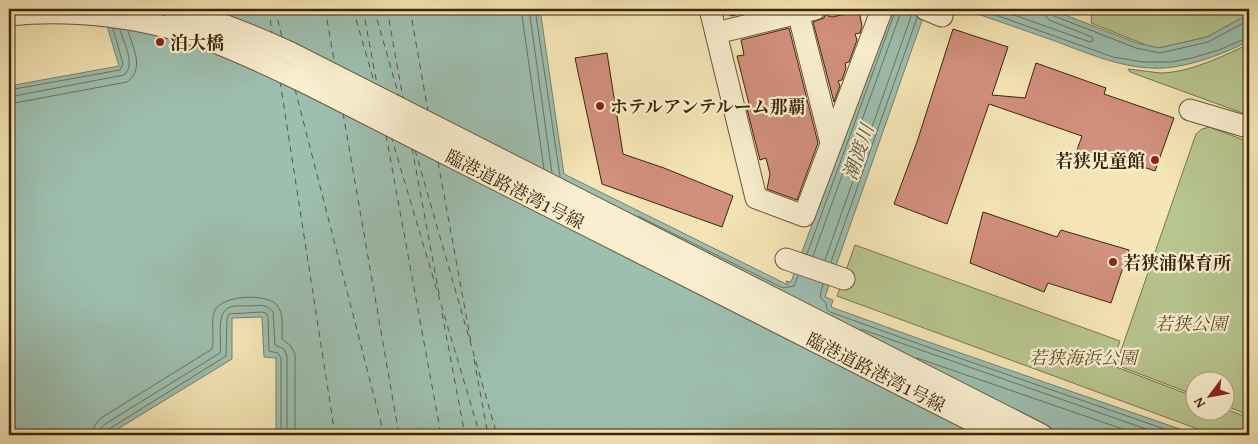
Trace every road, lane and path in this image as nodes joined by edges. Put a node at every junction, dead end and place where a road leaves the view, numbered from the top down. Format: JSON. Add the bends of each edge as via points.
{"nodes":[{"id":1,"x":173,"y":9,"type":"edge"},
{"id":2,"x":710,"y":9,"type":"edge"},
{"id":3,"x":882,"y":9,"type":"edge"},
{"id":4,"x":807,"y":11,"type":"edge"},
{"id":5,"x":9,"y":15,"type":"edge"},
{"id":6,"x":716,"y":33,"type":"junction"},
{"id":7,"x":1190,"y":110,"type":"dead end"},
{"id":8,"x":1249,"y":125,"type":"edge"},
{"id":9,"x":831,"y":144,"type":"junction"},
{"id":10,"x":786,"y":259,"type":"dead end"},
{"id":11,"x":844,"y":279,"type":"dead end"},
{"id":12,"x":1000,"y":435,"type":"edge"},
{"id":13,"x":1042,"y":435,"type":"edge"}],
"edges":[{"from":1,"to":13,"type":"street","name":"臨港道路港湾1号線","via":[[209,18],[298,56]]},
{"from":2,"to":6,"type":"street"},
{"from":3,"to":9,"type":"street"},
{"from":4,"to":6,"type":"street"},
{"from":4,"to":9,"type":"street"},
{"from":5,"to":12,"type":"street","name":"臨港道路港湾1号線","via":[[76,14],[138,21],[201,37],[242,53]]},
{"from":6,"to":9,"type":"street","via":[[756,198],[804,216]]},
{"from":7,"to":8,"type":"street"},
{"from":10,"to":11,"type":"street"}]}
